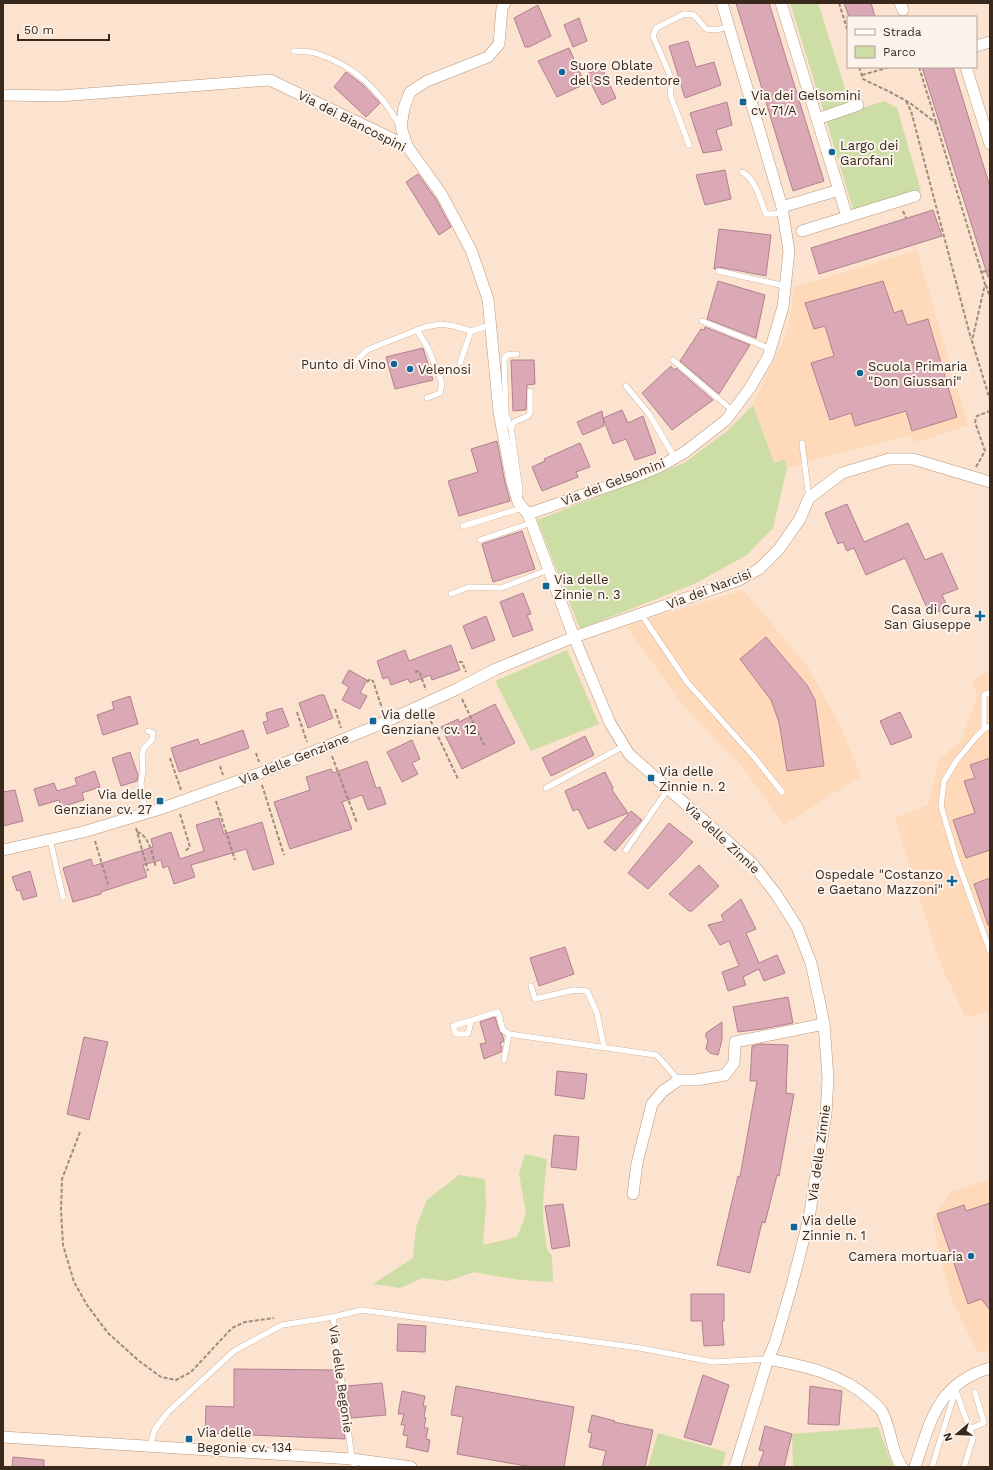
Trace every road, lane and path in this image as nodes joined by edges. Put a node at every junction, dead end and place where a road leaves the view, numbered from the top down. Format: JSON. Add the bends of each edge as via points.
{"nodes":[{"id":1,"x":505,"y":3,"type":"edge"},
{"id":2,"x":722,"y":3,"type":"edge"},
{"id":3,"x":781,"y":3,"type":"edge"},
{"id":4,"x":839,"y":3,"type":"edge"},
{"id":5,"x":729,"y":26,"type":"junction"},
{"id":6,"x":847,"y":29,"type":"edge"},
{"id":7,"x":990,"y":42,"type":"edge"},
{"id":8,"x":977,"y":46,"type":"edge"},
{"id":9,"x":294,"y":51,"type":"dead end"},
{"id":10,"x":859,"y":68,"type":"edge"},
{"id":11,"x":886,"y":68,"type":"edge"},
{"id":12,"x":919,"y":68,"type":"edge"},
{"id":13,"x":966,"y":68,"type":"edge"},
{"id":14,"x":862,"y":75,"type":"junction"},
{"id":15,"x":3,"y":95,"type":"edge"},
{"id":16,"x":906,"y":100,"type":"junction"},
{"id":17,"x":858,"y":105,"type":"dead end"},
{"id":18,"x":817,"y":119,"type":"junction"},
{"id":19,"x":936,"y":123,"type":"junction"},
{"id":20,"x":401,"y":127,"type":"junction"},
{"id":21,"x":990,"y":144,"type":"edge"},
{"id":22,"x":689,"y":145,"type":"dead end"},
{"id":23,"x":407,"y":146,"type":"junction"},
{"id":24,"x":742,"y":172,"type":"dead end"},
{"id":25,"x":839,"y":190,"type":"junction"},
{"id":26,"x":915,"y":196,"type":"dead end"},
{"id":27,"x":782,"y":209,"type":"junction"},
{"id":28,"x":847,"y":217,"type":"junction"},
{"id":29,"x":802,"y":231,"type":"dead end"},
{"id":30,"x":990,"y":270,"type":"edge"},
{"id":31,"x":718,"y":271,"type":"dead end"},
{"id":32,"x":982,"y":272,"type":"junction"},
{"id":33,"x":985,"y":284,"type":"junction"},
{"id":34,"x":786,"y":286,"type":"junction"},
{"id":35,"x":990,"y":298,"type":"edge"},
{"id":36,"x":702,"y":321,"type":"dead end"},
{"id":37,"x":491,"y":325,"type":"junction"},
{"id":38,"x":417,"y":330,"type":"junction"},
{"id":39,"x":471,"y":331,"type":"junction"},
{"id":40,"x":972,"y":341,"type":"junction"},
{"id":41,"x":771,"y":349,"type":"junction"},
{"id":42,"x":517,"y":354,"type":"dead end"},
{"id":43,"x":673,"y":360,"type":"dead end"},
{"id":44,"x":355,"y":362,"type":"dead end"},
{"id":45,"x":460,"y":363,"type":"dead end"},
{"id":46,"x":626,"y":386,"type":"dead end"},
{"id":47,"x":530,"y":391,"type":"dead end"},
{"id":48,"x":427,"y":398,"type":"dead end"},
{"id":49,"x":990,"y":400,"type":"edge"},
{"id":50,"x":733,"y":411,"type":"junction"},
{"id":51,"x":990,"y":411,"type":"edge"},
{"id":52,"x":511,"y":428,"type":"junction"},
{"id":53,"x":802,"y":443,"type":"dead end"},
{"id":54,"x":675,"y":458,"type":"junction"},
{"id":55,"x":971,"y":476,"type":"junction"},
{"id":56,"x":990,"y":482,"type":"edge"},
{"id":57,"x":809,"y":498,"type":"junction"},
{"id":58,"x":525,"y":512,"type":"junction"},
{"id":59,"x":463,"y":526,"type":"dead end"},
{"id":60,"x":480,"y":540,"type":"dead end"},
{"id":61,"x":548,"y":570,"type":"junction"},
{"id":62,"x":451,"y":594,"type":"dead end"},
{"id":63,"x":641,"y":614,"type":"junction"},
{"id":64,"x":574,"y":637,"type":"junction"},
{"id":65,"x":415,"y":672,"type":"dead end"},
{"id":66,"x":367,"y":682,"type":"dead end"},
{"id":67,"x":457,"y":689,"type":"junction"},
{"id":68,"x":990,"y":692,"type":"edge"},
{"id":69,"x":426,"y":703,"type":"junction"},
{"id":70,"x":335,"y":709,"type":"dead end"},
{"id":71,"x":298,"y":712,"type":"dead end"},
{"id":72,"x":386,"y":721,"type":"junction"},
{"id":73,"x":990,"y":726,"type":"edge"},
{"id":74,"x":984,"y":729,"type":"junction"},
{"id":75,"x":148,"y":731,"type":"dead end"},
{"id":76,"x":345,"y":739,"type":"junction"},
{"id":77,"x":484,"y":745,"type":"dead end"},
{"id":78,"x":328,"y":746,"type":"junction"},
{"id":79,"x":624,"y":746,"type":"junction"},
{"id":80,"x":310,"y":753,"type":"junction"},
{"id":81,"x":170,"y":758,"type":"dead end"},
{"id":82,"x":258,"y":774,"type":"junction"},
{"id":83,"x":458,"y":779,"type":"dead end"},
{"id":84,"x":546,"y":788,"type":"dead end"},
{"id":85,"x":668,"y":789,"type":"junction"},
{"id":86,"x":212,"y":791,"type":"junction"},
{"id":87,"x":782,"y":792,"type":"dead end"},
{"id":88,"x":181,"y":802,"type":"junction"},
{"id":89,"x":148,"y":813,"type":"junction"},
{"id":90,"x":132,"y":817,"type":"junction"},
{"id":91,"x":356,"y":823,"type":"dead end"},
{"id":92,"x":92,"y":829,"type":"junction"},
{"id":93,"x":137,"y":832,"type":"junction"},
{"id":94,"x":50,"y":839,"type":"junction"},
{"id":95,"x":3,"y":850,"type":"edge"},
{"id":96,"x":626,"y":850,"type":"dead end"},
{"id":97,"x":185,"y":851,"type":"dead end"},
{"id":98,"x":284,"y":855,"type":"dead end"},
{"id":99,"x":235,"y":860,"type":"dead end"},
{"id":100,"x":156,"y":867,"type":"dead end"},
{"id":101,"x":148,"y":871,"type":"dead end"},
{"id":102,"x":108,"y":884,"type":"dead end"},
{"id":103,"x":63,"y":897,"type":"dead end"},
{"id":104,"x":990,"y":951,"type":"edge"},
{"id":105,"x":531,"y":986,"type":"dead end"},
{"id":106,"x":471,"y":1021,"type":"dead end"},
{"id":107,"x":824,"y":1024,"type":"junction"},
{"id":108,"x":509,"y":1034,"type":"junction"},
{"id":109,"x":604,"y":1047,"type":"junction"},
{"id":110,"x":504,"y":1060,"type":"dead end"},
{"id":111,"x":679,"y":1080,"type":"junction"},
{"id":112,"x":80,"y":1132,"type":"dead end"},
{"id":113,"x":632,"y":1194,"type":"dead end"},
{"id":114,"x":333,"y":1317,"type":"junction"},
{"id":115,"x":276,"y":1318,"type":"dead end"},
{"id":116,"x":768,"y":1359,"type":"junction"},
{"id":117,"x":990,"y":1368,"type":"edge"},
{"id":118,"x":955,"y":1389,"type":"junction"},
{"id":119,"x":975,"y":1392,"type":"dead end"},
{"id":120,"x":969,"y":1429,"type":"junction"},
{"id":121,"x":3,"y":1437,"type":"edge"},
{"id":122,"x":150,"y":1446,"type":"junction"},
{"id":123,"x":354,"y":1463,"type":"edge"},
{"id":124,"x":411,"y":1467,"type":"edge"},
{"id":125,"x":735,"y":1467,"type":"edge"},
{"id":126,"x":902,"y":1467,"type":"edge"},
{"id":127,"x":915,"y":1467,"type":"edge"},
{"id":128,"x":932,"y":1467,"type":"edge"},
{"id":129,"x":964,"y":1467,"type":"edge"}],
"edges":[{"from":1,"to":20,"type":"street","via":[[495,49],[488,57],[427,81],[410,92]]},
{"from":2,"to":5,"type":"street","name":"Via dei Gelsomini"},
{"from":3,"to":18,"type":"street"},
{"from":4,"to":6,"type":"path"},
{"from":5,"to":22,"type":"lane","via":[[706,30],[694,15],[684,14],[656,28],[653,36],[672,80],[670,94]]},
{"from":5,"to":27,"type":"street","name":"Via dei Gelsomini"},
{"from":7,"to":8,"type":"street"},
{"from":9,"to":20,"type":"lane","via":[[317,53],[345,66],[375,89]]},
{"from":10,"to":14,"type":"path"},
{"from":11,"to":14,"type":"path"},
{"from":12,"to":19,"type":"path"},
{"from":13,"to":21,"type":"street"},
{"from":14,"to":16,"type":"path","via":[[863,79]]},
{"from":15,"to":23,"type":"street","name":"Via dei Biancospini","via":[[59,96],[270,80]]},
{"from":16,"to":19,"type":"path"},
{"from":16,"to":40,"type":"path"},
{"from":17,"to":18,"type":"street"},
{"from":18,"to":25,"type":"street"},
{"from":19,"to":32,"type":"path"},
{"from":20,"to":23,"type":"street"},
{"from":23,"to":37,"type":"street","name":"Via dei Biancospini","via":[[442,195],[471,250],[488,298]]},
{"from":24,"to":27,"type":"lane","via":[[752,180],[766,214],[774,214]]},
{"from":25,"to":27,"type":"street"},
{"from":25,"to":28,"type":"street"},
{"from":26,"to":28,"type":"street"},
{"from":27,"to":34,"type":"street","name":"Via dei Gelsomini","via":[[789,250]]},
{"from":28,"to":29,"type":"street"},
{"from":30,"to":32,"type":"path"},
{"from":31,"to":34,"type":"lane"},
{"from":32,"to":33,"type":"path"},
{"from":33,"to":35,"type":"path"},
{"from":33,"to":40,"type":"path"},
{"from":34,"to":41,"type":"street","name":"Via dei Gelsomini"},
{"from":36,"to":41,"type":"lane"},
{"from":37,"to":39,"type":"lane"},
{"from":37,"to":58,"type":"street","name":"Via dei Biancospini","via":[[499,412],[512,482]]},
{"from":38,"to":39,"type":"lane","via":[[441,324]]},
{"from":38,"to":44,"type":"lane","via":[[367,350]]},
{"from":38,"to":48,"type":"lane","via":[[428,348],[442,382],[440,393]]},
{"from":39,"to":45,"type":"lane"},
{"from":40,"to":49,"type":"path"},
{"from":41,"to":50,"type":"street","name":"Via dei Gelsomini","via":[[750,388]]},
{"from":42,"to":52,"type":"lane","via":[[504,358],[506,415]]},
{"from":43,"to":50,"type":"lane"},
{"from":46,"to":54,"type":"lane","via":[[650,414]]},
{"from":47,"to":52,"type":"lane","via":[[530,413],[514,422]]},
{"from":50,"to":54,"type":"street","name":"Via dei Gelsomini","via":[[726,420]]},
{"from":51,"to":55,"type":"path","via":[[977,416],[975,422],[985,451]]},
{"from":52,"to":58,"type":"lane"},
{"from":53,"to":57,"type":"lane"},
{"from":54,"to":58,"type":"street","name":"Via dei Gelsomini","via":[[640,475]]},
{"from":55,"to":56,"type":"street","name":"Via dei Narcisi"},
{"from":55,"to":57,"type":"street","name":"Via dei Narcisi","via":[[913,459],[889,459],[842,473]]},
{"from":57,"to":63,"type":"street","name":"Via dei Narcisi","via":[[800,519],[779,549],[759,569],[739,580]]},
{"from":58,"to":59,"type":"lane"},
{"from":58,"to":60,"type":"lane"},
{"from":58,"to":61,"type":"street","name":"Via delle Zinnie"},
{"from":61,"to":62,"type":"lane","via":[[501,588],[469,587]]},
{"from":61,"to":64,"type":"street","name":"Via delle Zinnie"},
{"from":63,"to":64,"type":"street","name":"Via dei Narcisi"},
{"from":63,"to":87,"type":"lane","via":[[687,682]]},
{"from":64,"to":67,"type":"street","name":"Via delle Genziane","via":[[496,669]]},
{"from":64,"to":79,"type":"street","name":"Via delle Zinnie","via":[[610,723]]},
{"from":65,"to":69,"type":"path","via":[[419,671]]},
{"from":66,"to":72,"type":"path","via":[[370,679],[374,681]]},
{"from":67,"to":69,"type":"street","name":"Via delle Genziane"},
{"from":67,"to":77,"type":"path"},
{"from":68,"to":74,"type":"lane","via":[[984,695]]},
{"from":69,"to":72,"type":"street","name":"Via delle Genziane"},
{"from":69,"to":83,"type":"path"},
{"from":70,"to":76,"type":"path"},
{"from":71,"to":80,"type":"path"},
{"from":72,"to":76,"type":"street","name":"Via delle Genziane"},
{"from":73,"to":74,"type":"lane"},
{"from":74,"to":104,"type":"lane","via":[[957,760],[944,781],[941,806],[957,860]]},
{"from":75,"to":89,"type":"lane","via":[[153,733],[152,740],[144,748],[142,755],[141,783],[142,799]]},
{"from":76,"to":78,"type":"street","name":"Via delle Genziane"},
{"from":78,"to":80,"type":"street","name":"Via delle Genziane"},
{"from":78,"to":91,"type":"path"},
{"from":79,"to":84,"type":"lane"},
{"from":79,"to":85,"type":"street","name":"Via delle Zinnie","via":[[629,754]]},
{"from":80,"to":82,"type":"street","name":"Via delle Genziane"},
{"from":81,"to":88,"type":"path"},
{"from":82,"to":86,"type":"street","name":"Via delle Genziane"},
{"from":82,"to":98,"type":"path"},
{"from":85,"to":96,"type":"lane"},
{"from":85,"to":107,"type":"street","name":"Via delle Zinnie","via":[[752,863],[798,927],[814,977]]},
{"from":86,"to":88,"type":"street","name":"Via delle Genziane"},
{"from":86,"to":99,"type":"path"},
{"from":88,"to":89,"type":"street","name":"Via delle Genziane"},
{"from":88,"to":97,"type":"path","via":[[190,847]]},
{"from":89,"to":90,"type":"street","name":"Via delle Genziane"},
{"from":90,"to":92,"type":"street","name":"Via delle Genziane"},
{"from":90,"to":93,"type":"path"},
{"from":92,"to":94,"type":"street","name":"Via delle Genziane"},
{"from":92,"to":102,"type":"path"},
{"from":93,"to":100,"type":"path","via":[[146,838]]},
{"from":93,"to":101,"type":"path"},
{"from":94,"to":95,"type":"street","name":"Via delle Genziane"},
{"from":94,"to":103,"type":"lane"},
{"from":105,"to":109,"type":"lane","via":[[534,999],[574,990],[587,991],[597,1013]]},
{"from":106,"to":108,"type":"lane","via":[[498,1012],[503,1030]]},
{"from":107,"to":111,"type":"street","via":[[735,1042],[734,1063],[726,1075]]},
{"from":107,"to":116,"type":"street","name":"Via delle Zinnie","via":[[828,1078],[826,1114],[816,1182],[792,1285]]},
{"from":108,"to":109,"type":"lane"},
{"from":108,"to":110,"type":"lane"},
{"from":109,"to":111,"type":"lane","via":[[656,1055]]},
{"from":111,"to":113,"type":"street","via":[[663,1091],[652,1104]]},
{"from":112,"to":115,"type":"path","via":[[62,1179],[63,1244],[74,1282],[108,1333],[161,1377],[176,1380],[191,1372],[232,1328],[245,1322]]},
{"from":114,"to":116,"type":"lane","via":[[362,1310],[640,1348],[713,1362]]},
{"from":114,"to":122,"type":"lane","name":"Via delle Begonie","via":[[282,1325],[234,1351],[168,1412],[155,1429]]},
{"from":114,"to":123,"type":"lane","name":"Via delle Begonie"},
{"from":116,"to":125,"type":"street","name":"Via delle Zinnie"},
{"from":116,"to":126,"type":"street","via":[[807,1367],[845,1381],[861,1392],[880,1408],[889,1427],[894,1454]]},
{"from":117,"to":118,"type":"street","via":[[969,1376]]},
{"from":118,"to":120,"type":"lane"},
{"from":118,"to":127,"type":"street","via":[[946,1394],[935,1411]]},
{"from":118,"to":128,"type":"lane"},
{"from":119,"to":120,"type":"lane","via":[[984,1423]]},
{"from":120,"to":129,"type":"lane","via":[[972,1438]]},
{"from":121,"to":122,"type":"street"},
{"from":122,"to":123,"type":"street"},
{"from":123,"to":124,"type":"street"}]}
